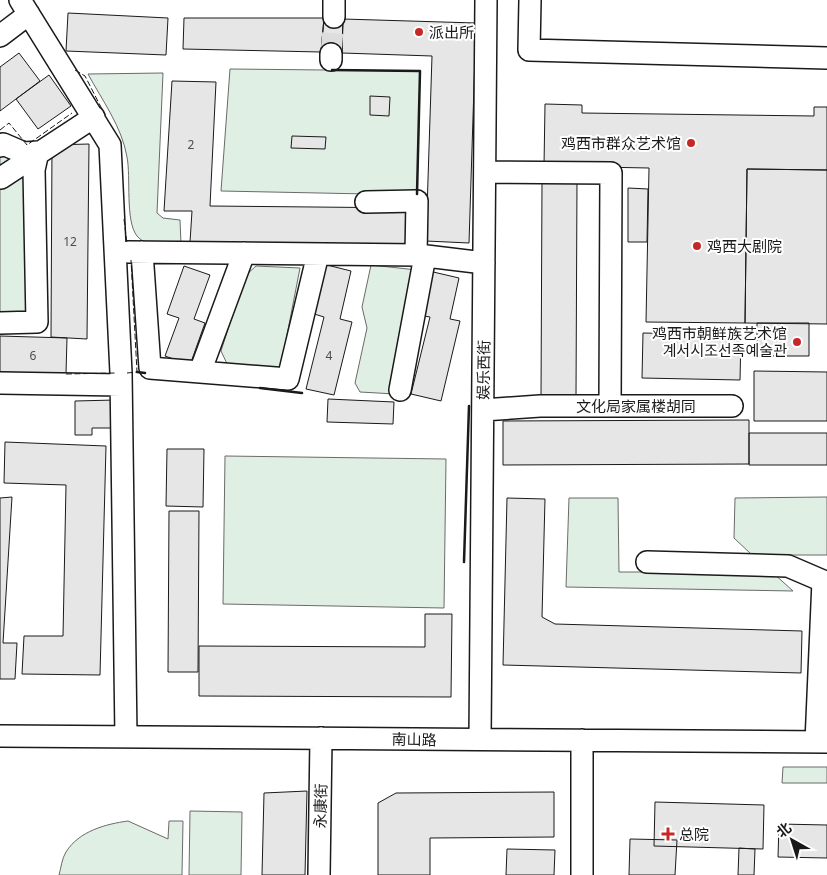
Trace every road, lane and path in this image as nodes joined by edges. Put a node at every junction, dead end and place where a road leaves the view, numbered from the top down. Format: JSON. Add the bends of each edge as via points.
{"nodes":[{"id":1,"x":486,"y":0,"type":"edge"},
{"id":2,"x":530,"y":0,"type":"edge"},
{"id":3,"x":25,"y":7,"type":"edge"},
{"id":4,"x":0,"y":36,"type":"edge"},
{"id":5,"x":827,"y":58,"type":"edge"},
{"id":6,"x":94,"y":117,"type":"junction"},
{"id":7,"x":0,"y":146,"type":"edge"},
{"id":8,"x":32,"y":158,"type":"junction"},
{"id":9,"x":485,"y":172,"type":"junction"},
{"id":10,"x":1,"y":178,"type":"dead end"},
{"id":11,"x":366,"y":202,"type":"dead end"},
{"id":12,"x":116,"y":252,"type":"junction"},
{"id":13,"x":142,"y":252,"type":"junction"},
{"id":14,"x":244,"y":253,"type":"junction"},
{"id":15,"x":318,"y":254,"type":"junction"},
{"id":16,"x":421,"y":256,"type":"junction"},
{"id":17,"x":484,"y":263,"type":"junction"},
{"id":18,"x":0,"y":323,"type":"edge"},
{"id":19,"x":200,"y":372,"type":"junction"},
{"id":20,"x":0,"y":383,"type":"edge"},
{"id":21,"x":121,"y":385,"type":"junction"},
{"id":22,"x":400,"y":390,"type":"dead end"},
{"id":23,"x":610,"y":406,"type":"junction"},
{"id":24,"x":732,"y":406,"type":"dead end"},
{"id":25,"x":482,"y":410,"type":"junction"},
{"id":26,"x":647,"y":562,"type":"dead end"},
{"id":27,"x":0,"y":736,"type":"edge"},
{"id":28,"x":126,"y":737,"type":"junction"},
{"id":29,"x":321,"y":738,"type":"junction"},
{"id":30,"x":480,"y":739,"type":"junction"},
{"id":31,"x":582,"y":740,"type":"junction"},
{"id":32,"x":821,"y":742,"type":"edge"},
{"id":33,"x":319,"y":875,"type":"edge"},
{"id":34,"x":582,"y":875,"type":"edge"}],
"edges":[{"from":1,"to":9,"type":"street","name":"娱乐西街"},
{"from":2,"to":5,"type":"street","via":[[528,50]]},
{"from":3,"to":4,"type":"street"},
{"from":3,"to":6,"type":"street"},
{"from":6,"to":8,"type":"street"},
{"from":6,"to":12,"type":"street","via":[[110,145]]},
{"from":7,"to":8,"type":"street","via":[[3,144]]},
{"from":8,"to":10,"type":"street"},
{"from":8,"to":18,"type":"street","via":[[37,322]]},
{"from":9,"to":17,"type":"street","name":"娱乐西街"},
{"from":9,"to":23,"type":"street","via":[[611,173]]},
{"from":11,"to":16,"type":"street","via":[[417,201]]},
{"from":12,"to":13,"type":"street"},
{"from":12,"to":21,"type":"street"},
{"from":13,"to":14,"type":"street"},
{"from":13,"to":19,"type":"street","via":[[150,368]]},
{"from":14,"to":15,"type":"street"},
{"from":14,"to":19,"type":"street"},
{"from":15,"to":16,"type":"street"},
{"from":15,"to":19,"type":"street","via":[[288,379]]},
{"from":16,"to":17,"type":"street"},
{"from":16,"to":22,"type":"street"},
{"from":17,"to":25,"type":"street","name":"娱乐西街"},
{"from":20,"to":21,"type":"street"},
{"from":21,"to":28,"type":"street"},
{"from":23,"to":24,"type":"street","name":"文化局家属楼胡同"},
{"from":23,"to":25,"type":"street","name":"文化局家属楼胡同"},
{"from":25,"to":30,"type":"street","name":"娱乐西街"},
{"from":26,"to":32,"type":"street","via":[[788,566],[823,580]]},
{"from":27,"to":28,"type":"street","name":"南山路"},
{"from":28,"to":29,"type":"street","name":"南山路"},
{"from":29,"to":30,"type":"street","name":"南山路"},
{"from":29,"to":33,"type":"street","name":"永康街"},
{"from":30,"to":31,"type":"street","name":"南山路"},
{"from":31,"to":32,"type":"street","name":"南山路"},
{"from":31,"to":34,"type":"street"}]}
